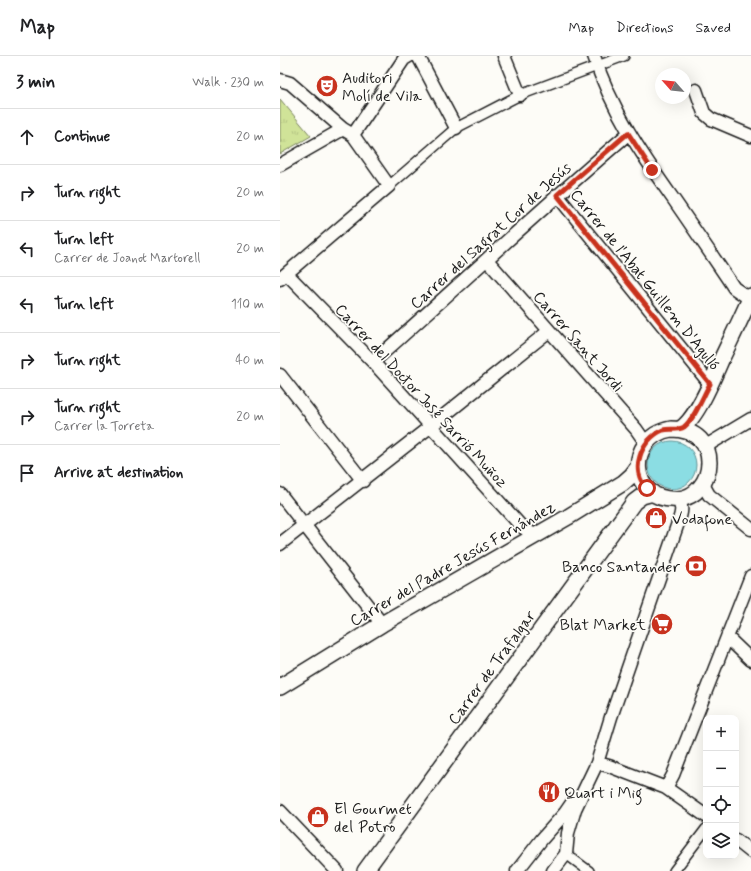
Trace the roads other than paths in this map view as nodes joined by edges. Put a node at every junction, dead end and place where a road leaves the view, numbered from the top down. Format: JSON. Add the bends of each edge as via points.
{"nodes":[{"id":1,"x":409,"y":56,"type":"edge"},
{"id":2,"x":418,"y":56,"type":"edge"},
{"id":3,"x":504,"y":56,"type":"edge"},
{"id":4,"x":624,"y":56,"type":"edge"},
{"id":5,"x":596,"y":61,"type":"edge"},
{"id":6,"x":285,"y":82,"type":"edge"},
{"id":7,"x":696,"y":90,"type":"dead end"},
{"id":8,"x":520,"y":95,"type":"junction"},
{"id":9,"x":456,"y":128,"type":"junction"},
{"id":10,"x":348,"y":132,"type":"junction"},
{"id":11,"x":628,"y":133,"type":"junction"},
{"id":12,"x":751,"y":136,"type":"edge"},
{"id":13,"x":280,"y":165,"type":"edge"},
{"id":14,"x":389,"y":186,"type":"junction"},
{"id":15,"x":557,"y":195,"type":"junction"},
{"id":16,"x":487,"y":260,"type":"junction"},
{"id":17,"x":284,"y":277,"type":"edge"},
{"id":18,"x":750,"y":297,"type":"edge"},
{"id":19,"x":549,"y":331,"type":"junction"},
{"id":20,"x":373,"y":362,"type":"junction"},
{"id":21,"x":280,"y":375,"type":"edge"},
{"id":22,"x":710,"y":384,"type":"junction"},
{"id":23,"x":751,"y":419,"type":"edge"},
{"id":24,"x":432,"y":426,"type":"junction"},
{"id":25,"x":680,"y":429,"type":"junction"},
{"id":26,"x":702,"y":442,"type":"junction"},
{"id":27,"x":644,"y":445,"type":"junction"},
{"id":28,"x":638,"y":467,"type":"junction"},
{"id":29,"x":362,"y":481,"type":"junction"},
{"id":30,"x":704,"y":482,"type":"junction"},
{"id":31,"x":653,"y":493,"type":"junction"},
{"id":32,"x":280,"y":494,"type":"edge"},
{"id":33,"x":677,"y":499,"type":"junction"},
{"id":34,"x":305,"y":525,"type":"junction"},
{"id":35,"x":751,"y":529,"type":"edge"},
{"id":36,"x":535,"y":536,"type":"junction"},
{"id":37,"x":280,"y":544,"type":"edge"},
{"id":38,"x":751,"y":576,"type":"edge"},
{"id":39,"x":382,"y":624,"type":"junction"},
{"id":40,"x":727,"y":637,"type":"junction"},
{"id":41,"x":751,"y":660,"type":"edge"},
{"id":42,"x":280,"y":687,"type":"edge"},
{"id":43,"x":597,"y":764,"type":"junction"},
{"id":44,"x":666,"y":788,"type":"junction"},
{"id":45,"x":280,"y":811,"type":"edge"},
{"id":46,"x":703,"y":814,"type":"edge"},
{"id":47,"x":703,"y":833,"type":"edge"},
{"id":48,"x":739,"y":842,"type":"edge"},
{"id":49,"x":751,"y":852,"type":"edge"},
{"id":50,"x":566,"y":854,"type":"junction"},
{"id":51,"x":337,"y":871,"type":"edge"},
{"id":52,"x":365,"y":871,"type":"edge"},
{"id":53,"x":517,"y":871,"type":"edge"},
{"id":54,"x":553,"y":871,"type":"edge"},
{"id":55,"x":589,"y":871,"type":"edge"},
{"id":56,"x":674,"y":871,"type":"edge"}],
"edges":[{"from":1,"to":10,"type":"street","via":[[404,59]]},
{"from":2,"to":9,"type":"street"},
{"from":3,"to":8,"type":"street"},
{"from":4,"to":5,"type":"street"},
{"from":5,"to":8,"type":"street"},
{"from":5,"to":11,"type":"street"},
{"from":6,"to":10,"type":"street"},
{"from":7,"to":12,"type":"street","via":[[704,113],[711,119]]},
{"from":8,"to":9,"type":"street"},
{"from":9,"to":14,"type":"street"},
{"from":10,"to":13,"type":"street"},
{"from":10,"to":14,"type":"street"},
{"from":11,"to":15,"type":"street","name":"Carrer del Sagrat Cor de Jesús"},
{"from":11,"to":18,"type":"street","via":[[734,288]]},
{"from":14,"to":17,"type":"street"},
{"from":15,"to":16,"type":"street","name":"Carrer del Sagrat Cor de Jesús"},
{"from":15,"to":22,"type":"street","name":"Carrer de l'Abat Guillem D'Agulló"},
{"from":16,"to":19,"type":"street","name":"Carrer Sant Jordi"},
{"from":16,"to":20,"type":"street","name":"Carrer del Sagrat Cor de Jesús"},
{"from":17,"to":20,"type":"street","name":"Carrer del Doctor José Sarrió Muñoz"},
{"from":18,"to":22,"type":"street"},
{"from":19,"to":24,"type":"street"},
{"from":19,"to":27,"type":"street","name":"Carrer Sant Jordi","via":[[636,430]]},
{"from":20,"to":24,"type":"street","name":"Carrer del Doctor José Sarrió Muñoz"},
{"from":21,"to":29,"type":"street"},
{"from":22,"to":25,"type":"street","via":[[689,421]]},
{"from":22,"to":26,"type":"street","via":[[697,422]]},
{"from":23,"to":26,"type":"street"},
{"from":24,"to":29,"type":"street"},
{"from":24,"to":36,"type":"street","name":"Carrer del Doctor José Sarrió Muñoz","via":[[521,526]]},
{"from":25,"to":26,"type":"street","via":[[694,434]]},
{"from":25,"to":27,"type":"street","via":[[663,430]]},
{"from":26,"to":30,"type":"street","via":[[709,460]]},
{"from":27,"to":28,"type":"street"},
{"from":28,"to":31,"type":"street","via":[[642,484]]},
{"from":28,"to":36,"type":"street","name":"Carrer del Padre Jesús Fernández","via":[[623,482]]},
{"from":29,"to":34,"type":"street"},
{"from":30,"to":33,"type":"street","via":[[693,494]]},
{"from":30,"to":35,"type":"street","via":[[709,495]]},
{"from":31,"to":33,"type":"street","via":[[660,497]]},
{"from":31,"to":52,"type":"street","name":"Carrer de Trafalgar","via":[[638,499],[628,511]]},
{"from":32,"to":34,"type":"street"},
{"from":33,"to":43,"type":"street","via":[[682,511]]},
{"from":34,"to":37,"type":"street"},
{"from":34,"to":39,"type":"street"},
{"from":36,"to":39,"type":"street","name":"Carrer del Padre Jesús Fernández"},
{"from":38,"to":40,"type":"street"},
{"from":39,"to":42,"type":"street","name":"Carrer del Padre Jesús Fernández"},
{"from":40,"to":41,"type":"street"},
{"from":40,"to":44,"type":"street"},
{"from":43,"to":44,"type":"street","via":[[610,766]]},
{"from":43,"to":50,"type":"street","via":[[575,809]]},
{"from":43,"to":53,"type":"street","via":[[565,813]]},
{"from":44,"to":46,"type":"street"},
{"from":45,"to":51,"type":"street"},
{"from":47,"to":56,"type":"street"},
{"from":48,"to":49,"type":"street"},
{"from":50,"to":54,"type":"street"},
{"from":50,"to":55,"type":"street"}]}
